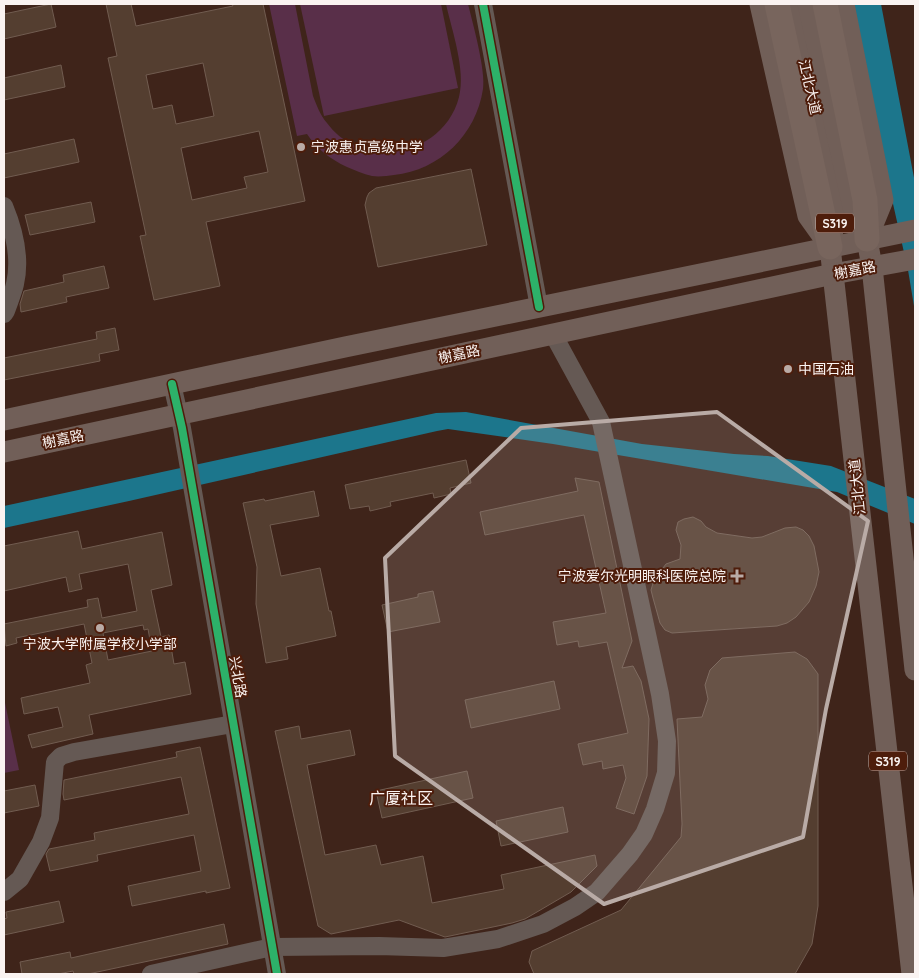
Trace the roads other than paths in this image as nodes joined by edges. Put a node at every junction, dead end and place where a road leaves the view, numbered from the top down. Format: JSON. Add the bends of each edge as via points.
{"nodes":[{"id":1,"x":483,"y":4,"type":"edge"},
{"id":2,"x":760,"y":4,"type":"edge"},
{"id":3,"x":777,"y":4,"type":"edge"},
{"id":4,"x":791,"y":4,"type":"edge"},
{"id":5,"x":808,"y":4,"type":"edge"},
{"id":6,"x":825,"y":4,"type":"edge"},
{"id":7,"x":844,"y":4,"type":"edge"},
{"id":8,"x":4,"y":206,"type":"edge"},
{"id":9,"x":915,"y":230,"type":"edge"},
{"id":10,"x":868,"y":239,"type":"junction"},
{"id":11,"x":830,"y":247,"type":"junction"},
{"id":12,"x":915,"y":258,"type":"edge"},
{"id":13,"x":873,"y":267,"type":"junction"},
{"id":14,"x":833,"y":274,"type":"junction"},
{"id":15,"x":539,"y":307,"type":"junction"},
{"id":16,"x":4,"y":314,"type":"edge"},
{"id":17,"x":553,"y":334,"type":"junction"},
{"id":18,"x":172,"y":384,"type":"junction"},
{"id":19,"x":4,"y":420,"type":"edge"},
{"id":20,"x":181,"y":421,"type":"junction"},
{"id":21,"x":4,"y":452,"type":"edge"},
{"id":22,"x":915,"y":670,"type":"edge"},
{"id":23,"x":233,"y":724,"type":"junction"},
{"id":24,"x":4,"y":892,"type":"edge"},
{"id":25,"x":272,"y":947,"type":"junction"},
{"id":26,"x":151,"y":974,"type":"edge"},
{"id":27,"x":276,"y":974,"type":"edge"},
{"id":28,"x":912,"y":974,"type":"edge"}],
"edges":[{"from":1,"to":15,"type":"street"},
{"from":2,"to":11,"type":"main road","via":[[808,216]]},
{"from":3,"to":11,"type":"highway"},
{"from":4,"to":11,"type":"main road","name":"江北大道","number":"S319","via":[[838,208]]},
{"from":5,"to":10,"type":"main road","name":"江北大道","via":[[853,207]]},
{"from":6,"to":10,"type":"highway","via":[[866,200]]},
{"from":7,"to":10,"type":"main road","via":[[883,200]]},
{"from":8,"to":16,"type":"street","via":[[12,224],[17,256],[15,283]]},
{"from":9,"to":10,"type":"main road","name":"榭嘉路"},
{"from":10,"to":11,"type":"main road","name":"榭嘉路"},
{"from":10,"to":13,"type":"main road","name":"江北大道","number":"S319"},
{"from":11,"to":14,"type":"main road","name":"江北大道","number":"S319"},
{"from":11,"to":15,"type":"main road","name":"榭嘉路"},
{"from":12,"to":13,"type":"main road","name":"榭嘉路"},
{"from":13,"to":14,"type":"main road","name":"榭嘉路"},
{"from":13,"to":22,"type":"main road","name":"江北大道","number":"S319"},
{"from":14,"to":17,"type":"main road","name":"榭嘉路"},
{"from":14,"to":28,"type":"main road","name":"江北大道","number":"S319"},
{"from":15,"to":18,"type":"main road","name":"榭嘉路"},
{"from":17,"to":20,"type":"main road","name":"榭嘉路"},
{"from":17,"to":25,"type":"street","via":[[601,422],[660,694],[667,741],[666,773],[644,834],[597,892],[543,924],[498,939],[443,948]]},
{"from":18,"to":19,"type":"main road","name":"榭嘉路"},
{"from":18,"to":20,"type":"street","name":"兴北路"},
{"from":20,"to":21,"type":"main road","name":"榭嘉路"},
{"from":20,"to":23,"type":"street","name":"兴北路"},
{"from":23,"to":24,"type":"street","via":[[61,756],[55,762],[50,818],[41,842],[20,880]]},
{"from":23,"to":25,"type":"street","name":"兴北路"},
{"from":25,"to":26,"type":"street"},
{"from":25,"to":27,"type":"street","name":"兴北路"}]}
